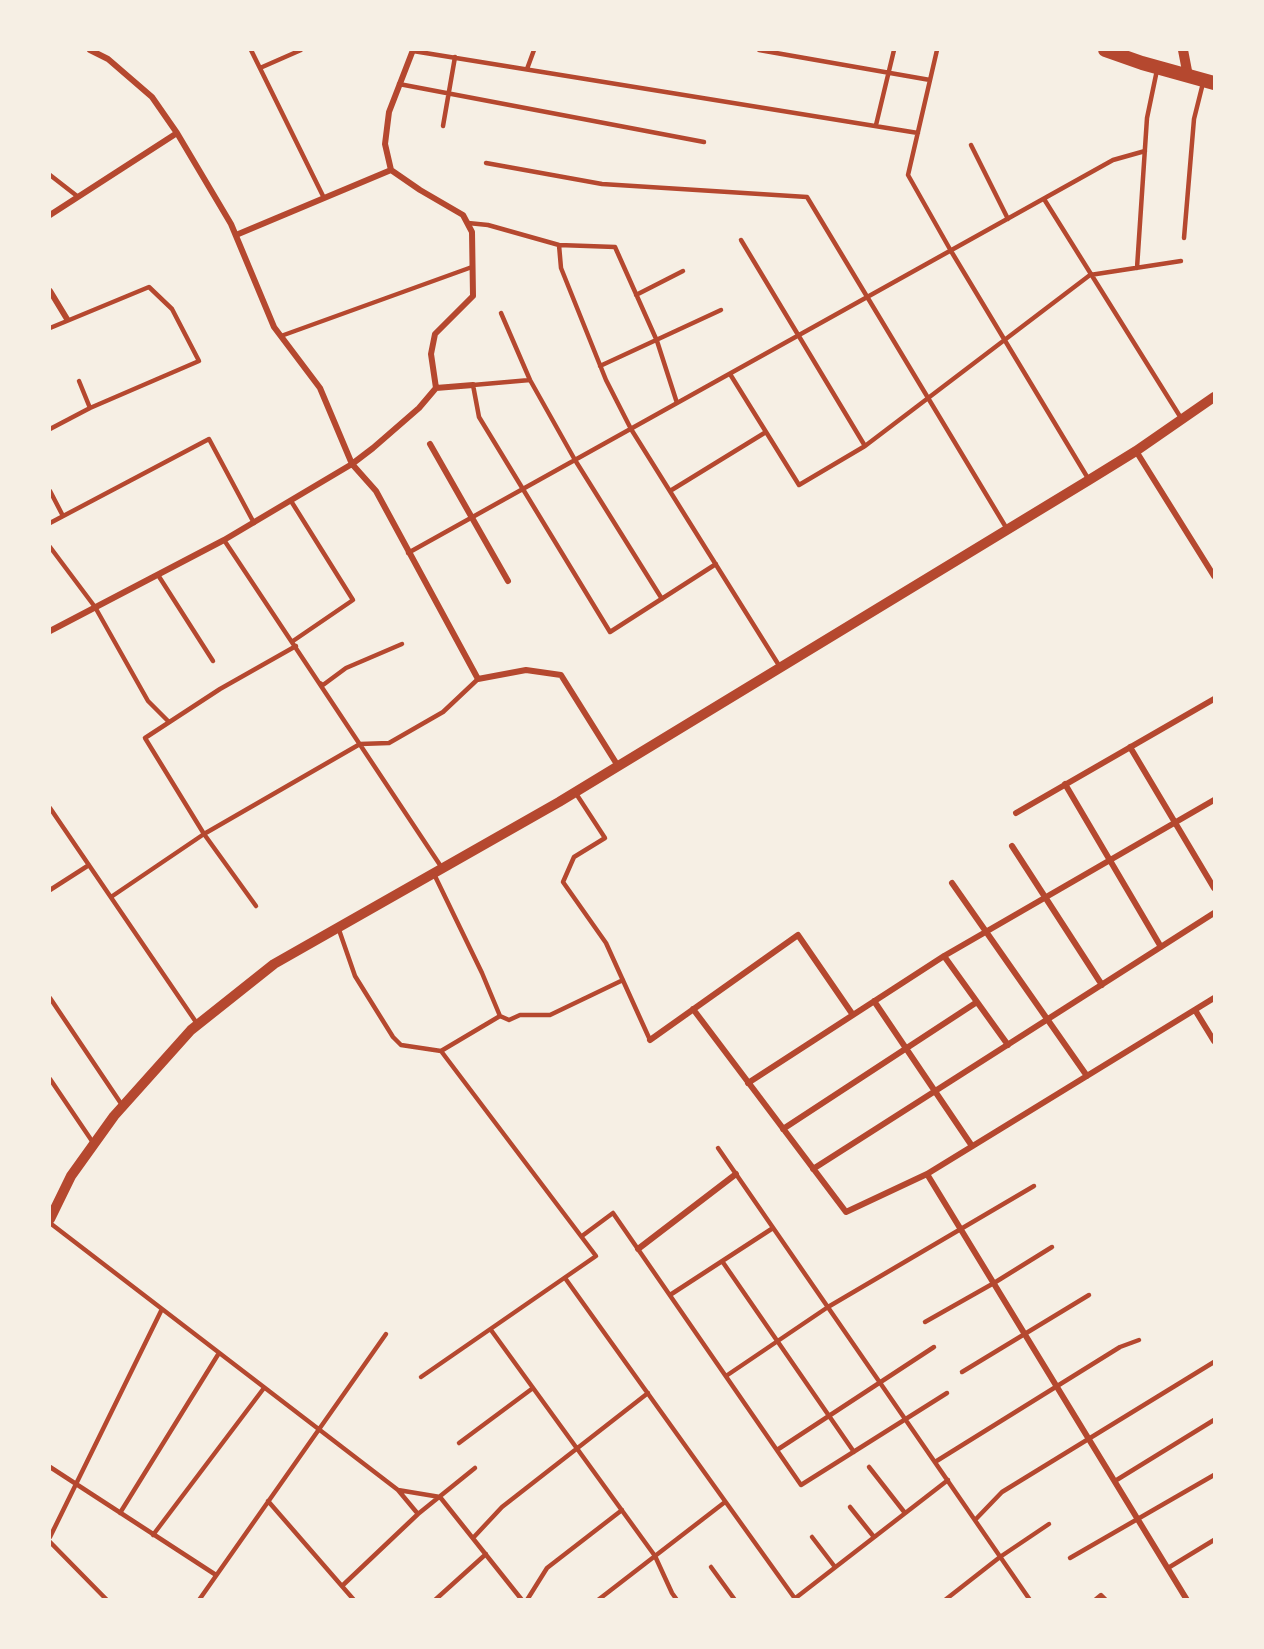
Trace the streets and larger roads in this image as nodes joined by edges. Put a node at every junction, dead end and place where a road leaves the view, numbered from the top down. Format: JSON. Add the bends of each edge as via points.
{"nodes":[{"id":1,"x":90,"y":50,"type":"edge"},
{"id":2,"x":112,"y":50,"type":"edge"},
{"id":3,"x":413,"y":50,"type":"edge"},
{"id":4,"x":1105,"y":50,"type":"edge"},
{"id":5,"x":1183,"y":50,"type":"edge"},
{"id":6,"x":108,"y":58,"type":"junction"},
{"id":7,"x":1188,"y":76,"type":"junction"},
{"id":8,"x":1209,"y":81,"type":"edge"},
{"id":9,"x":177,"y":133,"type":"junction"},
{"id":10,"x":392,"y":170,"type":"junction"},
{"id":11,"x":50,"y":215,"type":"edge"},
{"id":12,"x":236,"y":234,"type":"junction"},
{"id":13,"x":50,"y":291,"type":"edge"},
{"id":14,"x":67,"y":319,"type":"road end"},
{"id":15,"x":473,"y":385,"type":"road end"},
{"id":16,"x":436,"y":388,"type":"junction"},
{"id":17,"x":1215,"y":396,"type":"edge"},
{"id":18,"x":430,"y":444,"type":"dead end"},
{"id":19,"x":1136,"y":451,"type":"junction"},
{"id":20,"x":352,"y":464,"type":"junction"},
{"id":21,"x":1215,"y":576,"type":"edge"},
{"id":22,"x":508,"y":581,"type":"dead end"},
{"id":23,"x":50,"y":631,"type":"edge"},
{"id":24,"x":1215,"y":699,"type":"edge"},
{"id":25,"x":1130,"y":747,"type":"junction"},
{"id":26,"x":618,"y":766,"type":"junction"},
{"id":27,"x":1065,"y":784,"type":"junction"},
{"id":28,"x":1215,"y":801,"type":"edge"},
{"id":29,"x":1016,"y":813,"type":"dead end"},
{"id":30,"x":1176,"y":823,"type":"junction"},
{"id":31,"x":1012,"y":846,"type":"dead end"},
{"id":32,"x":1110,"y":861,"type":"junction"},
{"id":33,"x":952,"y":883,"type":"dead end"},
{"id":34,"x":1215,"y":888,"type":"edge"},
{"id":35,"x":1046,"y":898,"type":"junction"},
{"id":36,"x":1215,"y":913,"type":"edge"},
{"id":37,"x":986,"y":932,"type":"junction"},
{"id":38,"x":1161,"y":947,"type":"junction"},
{"id":39,"x":944,"y":956,"type":"junction"},
{"id":40,"x":1102,"y":985,"type":"junction"},
{"id":41,"x":1215,"y":998,"type":"edge"},
{"id":42,"x":874,"y":1001,"type":"junction"},
{"id":43,"x":977,"y":1002,"type":"junction"},
{"id":44,"x":693,"y":1010,"type":"junction"},
{"id":45,"x":1195,"y":1010,"type":"junction"},
{"id":46,"x":853,"y":1015,"type":"junction"},
{"id":47,"x":1047,"y":1019,"type":"junction"},
{"id":48,"x":650,"y":1040,"type":"road end"},
{"id":49,"x":1215,"y":1041,"type":"edge"},
{"id":50,"x":1008,"y":1045,"type":"junction"},
{"id":51,"x":906,"y":1049,"type":"junction"},
{"id":52,"x":1087,"y":1076,"type":"junction"},
{"id":53,"x":748,"y":1083,"type":"junction"},
{"id":54,"x":935,"y":1091,"type":"junction"},
{"id":55,"x":783,"y":1129,"type":"junction"},
{"id":56,"x":972,"y":1146,"type":"junction"},
{"id":57,"x":813,"y":1169,"type":"junction"},
{"id":58,"x":736,"y":1174,"type":"road end"},
{"id":59,"x":927,"y":1174,"type":"junction"},
{"id":60,"x":55,"y":1197,"type":"edge"},
{"id":61,"x":50,"y":1219,"type":"edge"},
{"id":62,"x":638,"y":1249,"type":"road end"},
{"id":63,"x":1187,"y":1599,"type":"edge"}],
"edges":[{"from":1,"to":6,"type":"street"},
{"from":2,"to":6,"type":"street"},
{"from":3,"to":10,"type":"street","via":[[389,112],[385,144]]},
{"from":4,"to":7,"type":"main road"},
{"from":5,"to":7,"type":"street"},
{"from":6,"to":9,"type":"street","via":[[152,97]]},
{"from":7,"to":8,"type":"main road"},
{"from":9,"to":11,"type":"street"},
{"from":9,"to":12,"type":"street"},
{"from":10,"to":12,"type":"street"},
{"from":10,"to":16,"type":"street","via":[[463,215],[472,232],[473,296],[435,334],[431,354]]},
{"from":12,"to":20,"type":"street","via":[[274,327],[320,388]]},
{"from":13,"to":14,"type":"street"},
{"from":15,"to":16,"type":"street"},
{"from":16,"to":20,"type":"street"},
{"from":17,"to":19,"type":"street"},
{"from":18,"to":22,"type":"street"},
{"from":19,"to":21,"type":"street"},
{"from":19,"to":26,"type":"street"},
{"from":20,"to":23,"type":"street","via":[[224,540]]},
{"from":20,"to":26,"type":"street","via":[[376,491],[478,680],[526,670],[561,675]]},
{"from":24,"to":25,"type":"street"},
{"from":25,"to":27,"type":"street"},
{"from":25,"to":30,"type":"street"},
{"from":26,"to":60,"type":"street","via":[[274,964],[198,1025],[123,1106]]},
{"from":27,"to":29,"type":"street"},
{"from":27,"to":32,"type":"street"},
{"from":28,"to":30,"type":"street"},
{"from":30,"to":32,"type":"street"},
{"from":30,"to":34,"type":"street"},
{"from":31,"to":35,"type":"street"},
{"from":32,"to":35,"type":"street"},
{"from":32,"to":38,"type":"street"},
{"from":33,"to":37,"type":"street"},
{"from":35,"to":37,"type":"street"},
{"from":35,"to":40,"type":"street"},
{"from":36,"to":38,"type":"street"},
{"from":37,"to":39,"type":"street"},
{"from":37,"to":47,"type":"street"},
{"from":38,"to":40,"type":"street"},
{"from":39,"to":42,"type":"street"},
{"from":39,"to":43,"type":"street"},
{"from":40,"to":47,"type":"street"},
{"from":41,"to":45,"type":"street"},
{"from":42,"to":46,"type":"street"},
{"from":42,"to":51,"type":"street"},
{"from":43,"to":50,"type":"street"},
{"from":43,"to":51,"type":"street"},
{"from":44,"to":46,"type":"street","via":[[798,935]]},
{"from":44,"to":48,"type":"street"},
{"from":44,"to":53,"type":"street"},
{"from":45,"to":49,"type":"street"},
{"from":45,"to":52,"type":"street"},
{"from":46,"to":53,"type":"street"},
{"from":47,"to":50,"type":"street"},
{"from":47,"to":52,"type":"street"},
{"from":50,"to":54,"type":"street"},
{"from":51,"to":54,"type":"street"},
{"from":51,"to":55,"type":"street"},
{"from":52,"to":56,"type":"street"},
{"from":53,"to":55,"type":"street"},
{"from":54,"to":56,"type":"street"},
{"from":54,"to":57,"type":"street"},
{"from":55,"to":57,"type":"street"},
{"from":56,"to":59,"type":"street"},
{"from":57,"to":59,"type":"street","via":[[846,1212]]},
{"from":58,"to":62,"type":"street"},
{"from":59,"to":63,"type":"street"},
{"from":60,"to":61,"type":"street"}]}
